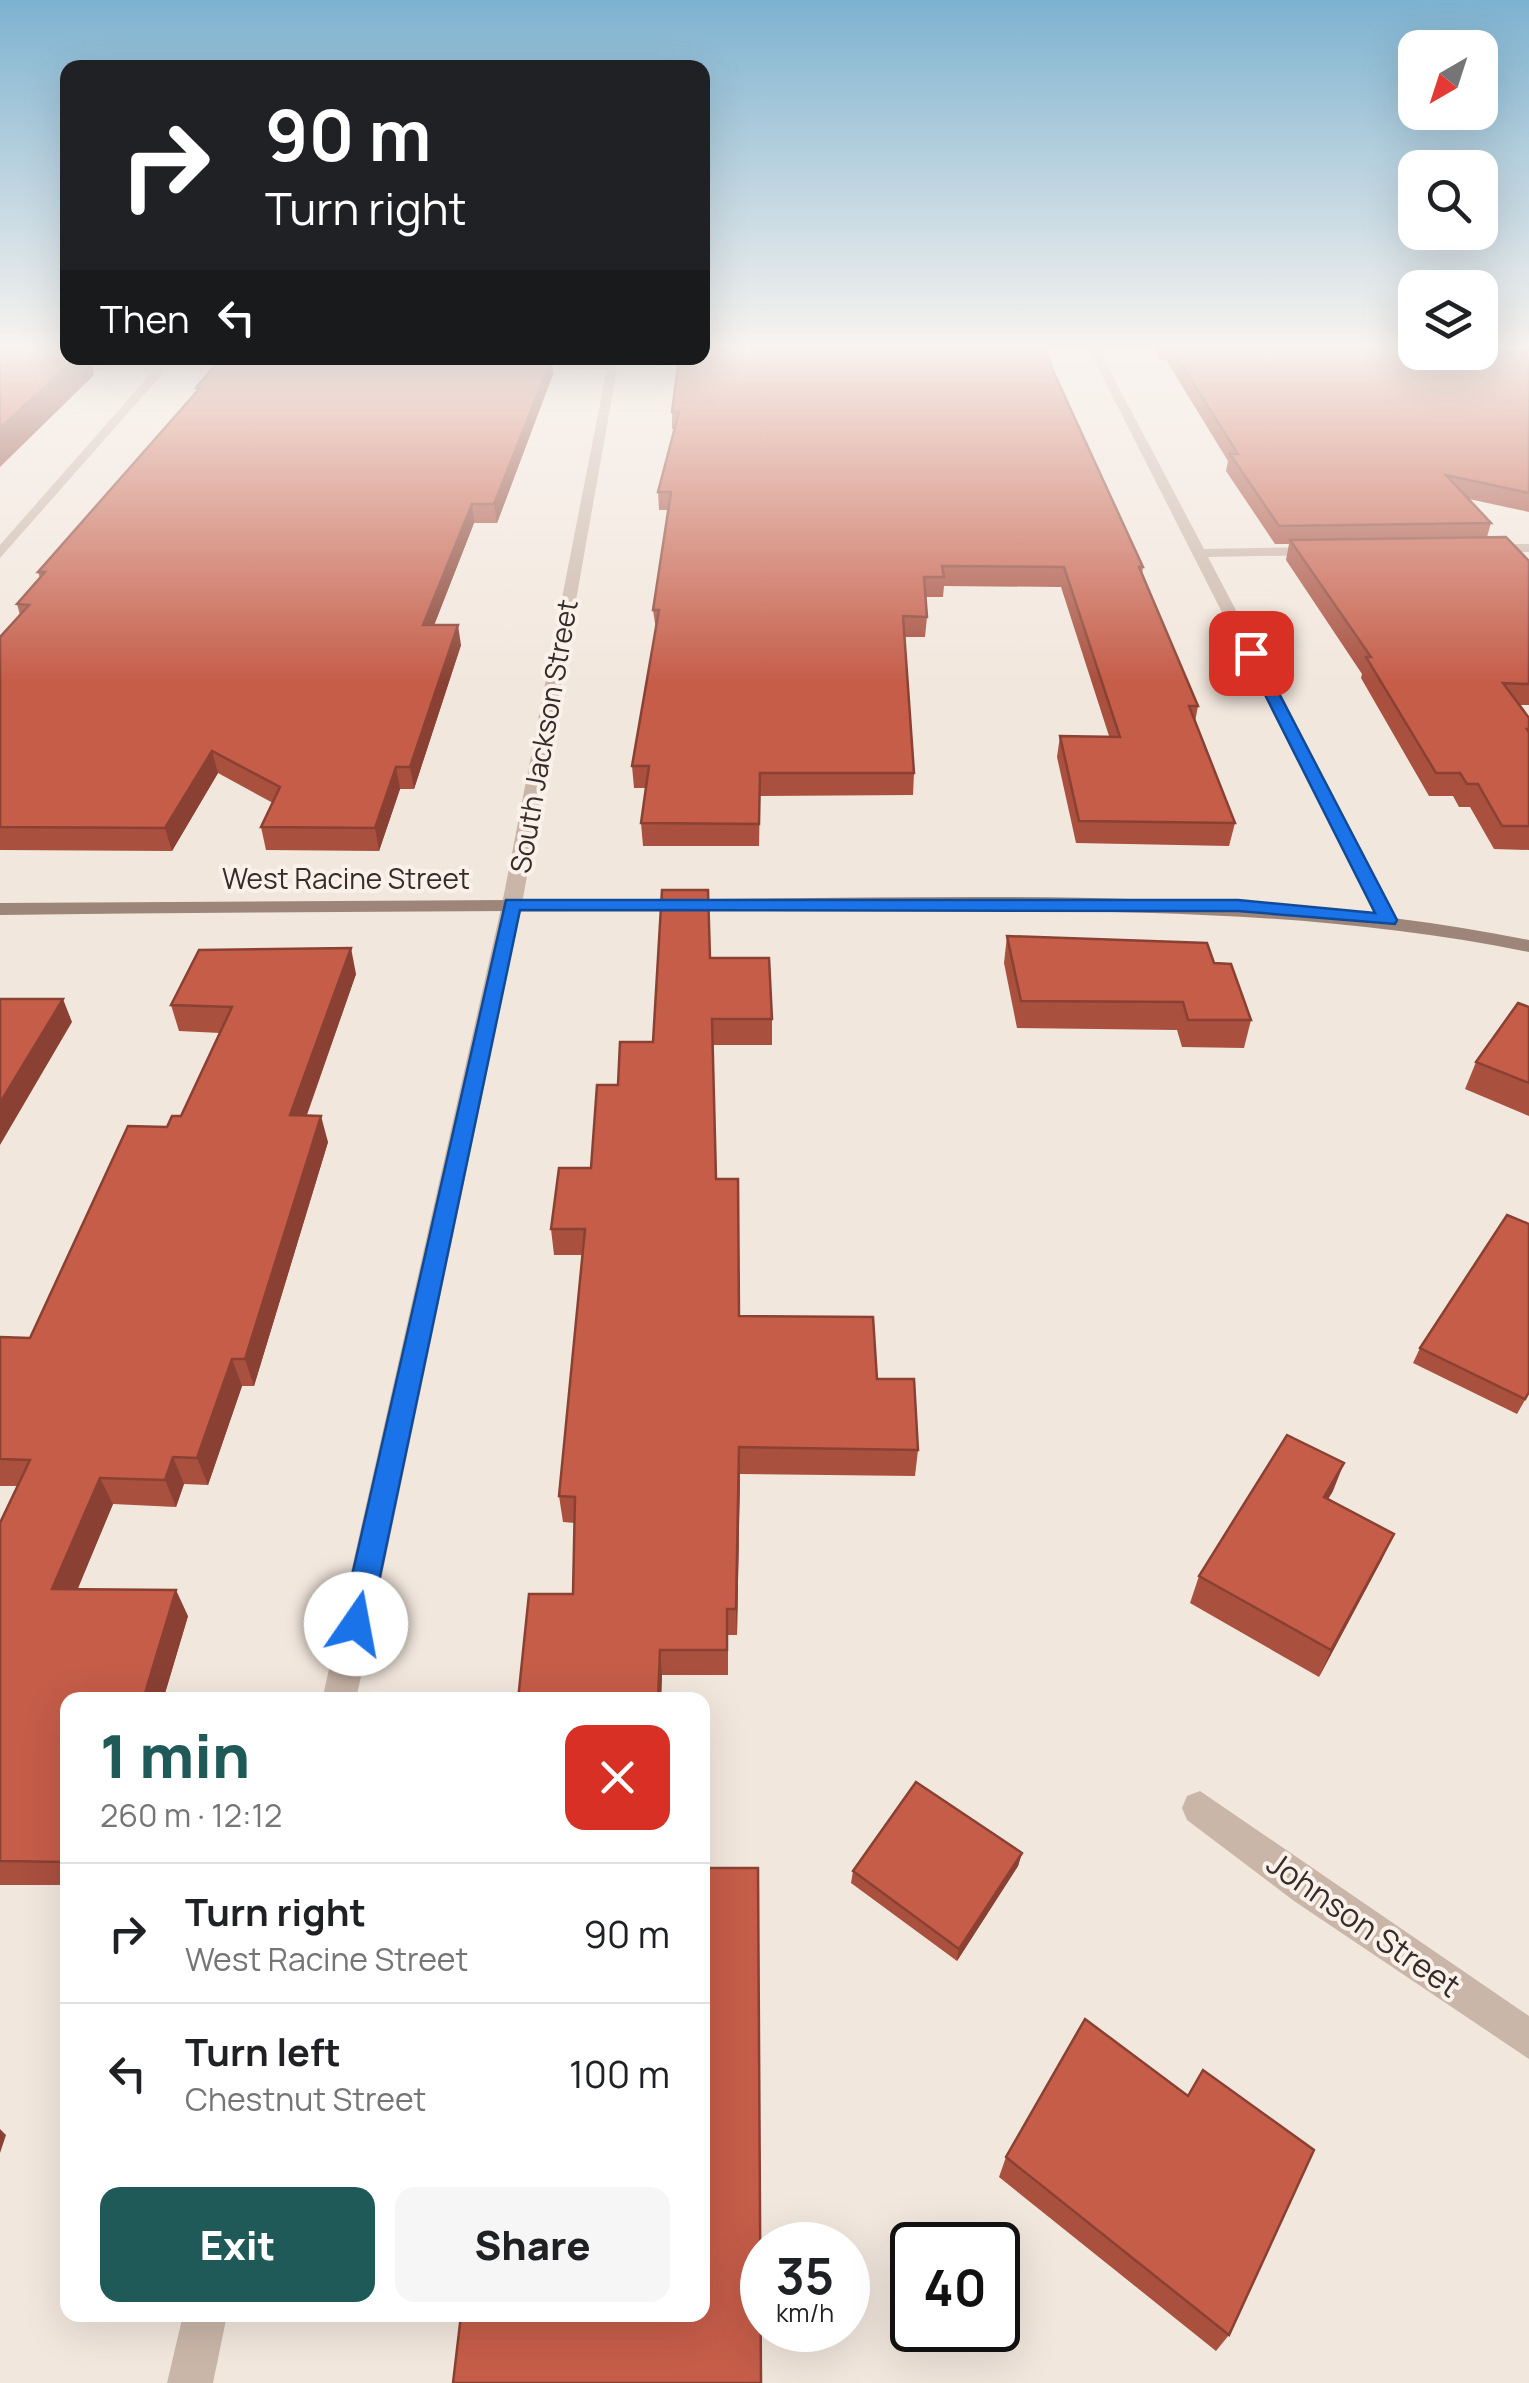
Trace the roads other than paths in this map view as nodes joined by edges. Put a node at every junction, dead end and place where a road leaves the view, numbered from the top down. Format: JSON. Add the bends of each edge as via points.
{"nodes":[{"id":1,"x":82,"y":459,"type":"edge"},
{"id":2,"x":594,"y":459,"type":"edge"},
{"id":3,"x":1151,"y":459,"type":"edge"},
{"id":4,"x":1468,"y":548,"type":"edge"},
{"id":5,"x":1529,"y":548,"type":"edge"},
{"id":6,"x":1334,"y":550,"type":"edge"},
{"id":7,"x":1200,"y":552,"type":"junction"},
{"id":8,"x":0,"y":554,"type":"edge"},
{"id":9,"x":512,"y":904,"type":"junction"},
{"id":10,"x":0,"y":909,"type":"edge"},
{"id":11,"x":1388,"y":920,"type":"junction"},
{"id":12,"x":1529,"y":946,"type":"edge"},
{"id":13,"x":341,"y":1692,"type":"edge"},
{"id":14,"x":1200,"y":1808,"type":"dead end"},
{"id":15,"x":1529,"y":2039,"type":"edge"},
{"id":16,"x":203,"y":2322,"type":"edge"},
{"id":17,"x":190,"y":2383,"type":"edge"}],
"edges":[{"from":1,"to":8,"type":"street"},
{"from":2,"to":9,"type":"street","name":"South Jackson Street"},
{"from":3,"to":7,"type":"street"},
{"from":4,"to":5,"type":"street"},
{"from":6,"to":7,"type":"street"},
{"from":7,"to":11,"type":"street"},
{"from":9,"to":10,"type":"main road","name":"West Racine Street"},
{"from":9,"to":11,"type":"main road","name":"West Racine Street","via":[[1238,906]]},
{"from":9,"to":13,"type":"street","name":"South Jackson Street"},
{"from":11,"to":12,"type":"main road","name":"West Racine Street"},
{"from":14,"to":15,"type":"street","name":"Johnson Street"},
{"from":16,"to":17,"type":"street"}]}
